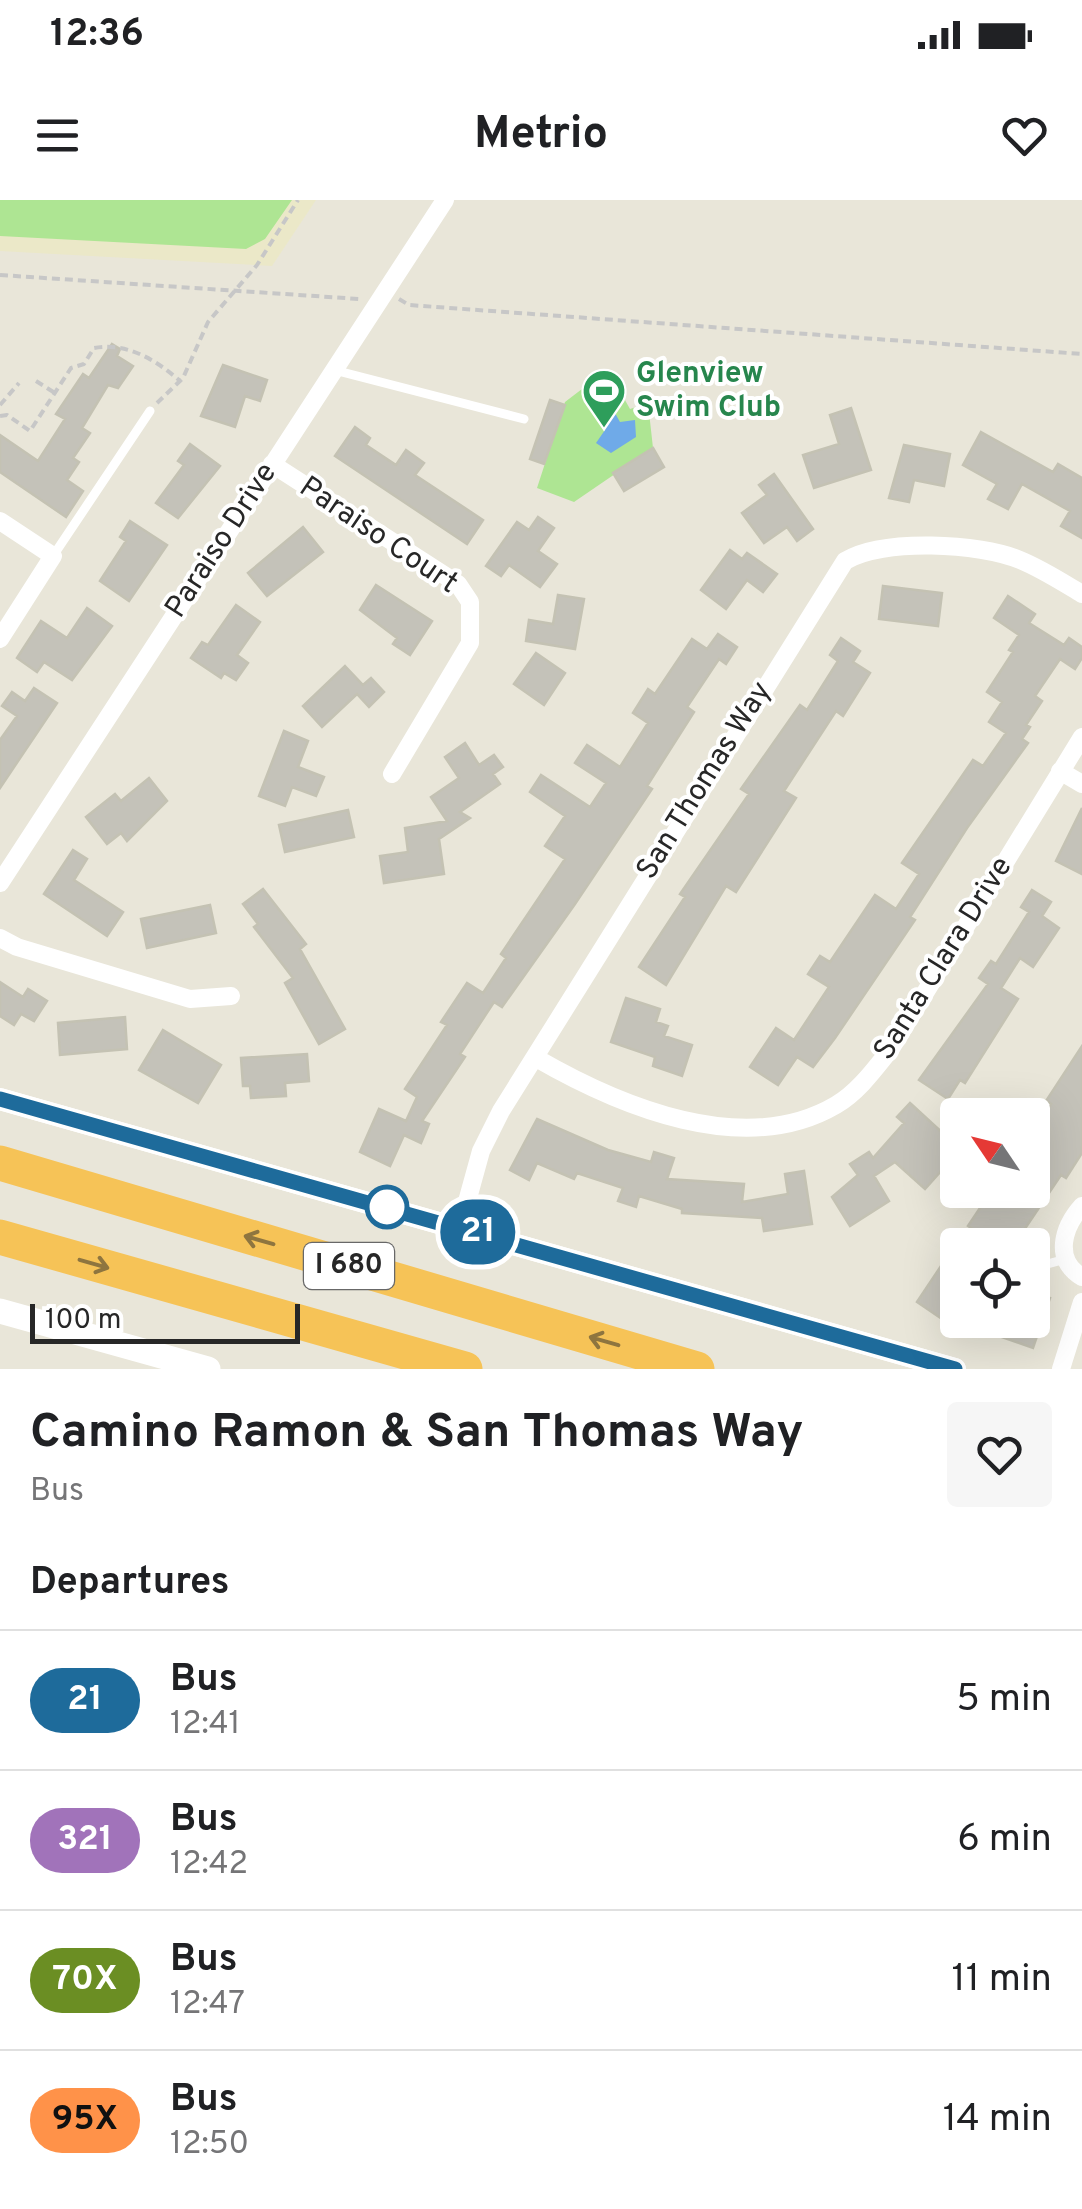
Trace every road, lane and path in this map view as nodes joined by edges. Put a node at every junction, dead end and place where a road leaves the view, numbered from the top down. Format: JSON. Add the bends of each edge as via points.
{"nodes":[{"id":1,"x":298,"y":200,"type":"edge"},
{"id":2,"x":445,"y":200,"type":"edge"},
{"id":3,"x":0,"y":274,"type":"edge"},
{"id":4,"x":233,"y":290,"type":"junction"},
{"id":5,"x":380,"y":299,"type":"junction"},
{"id":6,"x":1082,"y":354,"type":"edge"},
{"id":7,"x":334,"y":370,"type":"junction"},
{"id":8,"x":36,"y":381,"type":"dead end"},
{"id":9,"x":180,"y":381,"type":"junction"},
{"id":10,"x":19,"y":383,"type":"dead end"},
{"id":11,"x":54,"y":393,"type":"junction"},
{"id":12,"x":0,"y":405,"type":"edge"},
{"id":13,"x":150,"y":412,"type":"joint"},
{"id":14,"x":0,"y":416,"type":"edge"},
{"id":15,"x":524,"y":419,"type":"dead end"},
{"id":16,"x":272,"y":464,"type":"junction"},
{"id":17,"x":0,"y":521,"type":"edge"},
{"id":18,"x":52,"y":556,"type":"junction"},
{"id":19,"x":1082,"y":594,"type":"edge"},
{"id":20,"x":0,"y":639,"type":"edge"},
{"id":21,"x":1082,"y":737,"type":"edge"},
{"id":22,"x":1060,"y":771,"type":"junction"},
{"id":23,"x":392,"y":774,"type":"dead end"},
{"id":24,"x":1082,"y":784,"type":"edge"},
{"id":25,"x":0,"y":884,"type":"edge"},
{"id":26,"x":0,"y":938,"type":"edge"},
{"id":27,"x":232,"y":996,"type":"dead end"},
{"id":28,"x":536,"y":1058,"type":"junction"},
{"id":29,"x":0,"y":1100,"type":"edge"},
{"id":30,"x":0,"y":1164,"type":"edge"},
{"id":31,"x":1082,"y":1206,"type":"edge"},
{"id":32,"x":460,"y":1227,"type":"junction"},
{"id":33,"x":0,"y":1237,"type":"edge"},
{"id":34,"x":1066,"y":1259,"type":"junction"},
{"id":35,"x":1050,"y":1263,"type":"edge"},
{"id":36,"x":1082,"y":1278,"type":"edge"},
{"id":37,"x":1082,"y":1302,"type":"edge"},
{"id":38,"x":0,"y":1311,"type":"edge"},
{"id":39,"x":208,"y":1369,"type":"edge"},
{"id":40,"x":465,"y":1369,"type":"edge"},
{"id":41,"x":698,"y":1369,"type":"edge"},
{"id":42,"x":955,"y":1369,"type":"edge"},
{"id":43,"x":1062,"y":1369,"type":"edge"}],
"edges":[{"from":1,"to":4,"type":"path"},
{"from":2,"to":5,"type":"street","name":"Paraiso Drive"},
{"from":3,"to":4,"type":"path"},
{"from":4,"to":5,"type":"path"},
{"from":4,"to":9,"type":"path","via":[[208,322]]},
{"from":5,"to":6,"type":"path"},
{"from":5,"to":7,"type":"street","name":"Paraiso Drive"},
{"from":7,"to":15,"type":"lane"},
{"from":7,"to":16,"type":"street","name":"Paraiso Drive"},
{"from":8,"to":11,"type":"path"},
{"from":9,"to":11,"type":"path","via":[[158,362],[112,344],[94,348]]},
{"from":9,"to":13,"type":"path"},
{"from":10,"to":12,"type":"path"},
{"from":11,"to":14,"type":"path","via":[[30,430]]},
{"from":13,"to":18,"type":"lane"},
{"from":16,"to":23,"type":"street","name":"Paraiso Court","via":[[458,584],[470,602],[470,643]]},
{"from":16,"to":25,"type":"street","name":"Paraiso Drive"},
{"from":17,"to":18,"type":"street"},
{"from":18,"to":20,"type":"street"},
{"from":19,"to":28,"type":"street","name":"San Thomas Way","via":[[996,552],[886,546],[845,561]]},
{"from":21,"to":22,"type":"street","name":"Santa Clara Drive"},
{"from":22,"to":24,"type":"street"},
{"from":22,"to":28,"type":"street","name":"Santa Clara Drive","via":[[890,1050],[838,1103],[768,1128],[730,1128],[649,1108],[577,1082]]},
{"from":26,"to":27,"type":"street","via":[[190,999]]},
{"from":28,"to":32,"type":"street","name":"San Thomas Way","via":[[481,1151]]},
{"from":29,"to":32,"type":"street"},
{"from":41,"to":30,"type":"highway","number":"I 680","one_way":true},
{"from":31,"to":34,"type":"street","via":[[1066,1226]]},
{"from":32,"to":42,"type":"street"},
{"from":33,"to":40,"type":"highway","number":"I 680","one_way":true},
{"from":34,"to":35,"type":"lane"},
{"from":34,"to":36,"type":"street"},
{"from":37,"to":43,"type":"street"},
{"from":38,"to":39,"type":"main road"}]}
